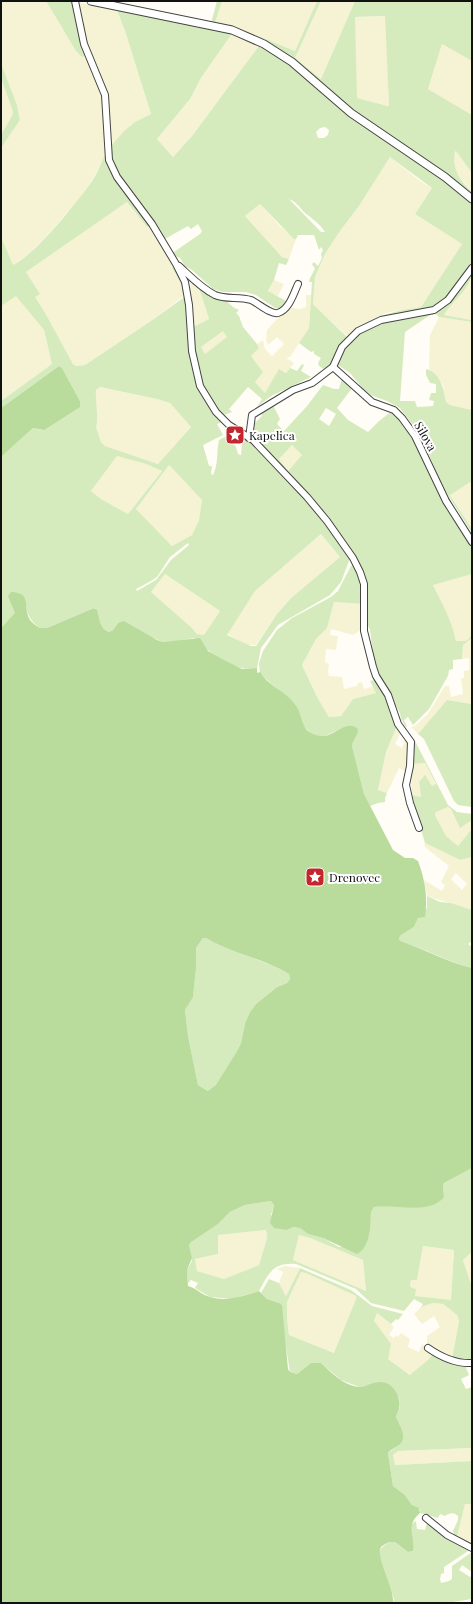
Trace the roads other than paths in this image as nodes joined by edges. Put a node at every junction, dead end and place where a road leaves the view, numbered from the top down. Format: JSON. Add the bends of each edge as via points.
{"nodes":[{"id":1,"x":76,"y":1,"type":"edge"},
{"id":2,"x":91,"y":1,"type":"edge"},
{"id":3,"x":472,"y":198,"type":"edge"},
{"id":4,"x":176,"y":264,"type":"junction"},
{"id":5,"x":472,"y":268,"type":"edge"},
{"id":6,"x":298,"y":284,"type":"dead end"},
{"id":7,"x":333,"y":368,"type":"junction"},
{"id":8,"x":249,"y":438,"type":"junction"},
{"id":9,"x":472,"y":542,"type":"edge"},
{"id":10,"x":419,"y":828,"type":"dead end"},
{"id":11,"x":428,"y":1348,"type":"dead end"},
{"id":12,"x":472,"y":1363,"type":"edge"},
{"id":13,"x":426,"y":1518,"type":"dead end"},
{"id":14,"x":472,"y":1548,"type":"edge"}],
"edges":[{"from":1,"to":4,"type":"street","via":[[84,44],[105,94],[109,160],[117,177],[152,224]]},
{"from":2,"to":3,"type":"street","via":[[232,30],[264,44],[292,62],[351,112]]},
{"from":4,"to":6,"type":"street","via":[[215,295],[252,300],[273,314],[285,308]]},
{"from":4,"to":8,"type":"street","via":[[185,282],[192,351],[200,386],[220,417]]},
{"from":5,"to":7,"type":"street","via":[[448,300],[434,310],[381,320],[358,331],[342,348]]},
{"from":7,"to":8,"type":"street","via":[[312,384],[293,390],[252,415]]},
{"from":7,"to":9,"type":"street","name":"Silova","via":[[372,402],[394,410],[402,418],[419,442],[446,501]]},
{"from":8,"to":10,"type":"street","via":[[327,520],[360,572],[364,584],[364,631],[373,667],[388,695],[398,724],[411,742],[406,785]]},
{"from":11,"to":12,"type":"street","via":[[437,1355],[462,1363]]},
{"from":13,"to":14,"type":"street","via":[[447,1535]]}]}
